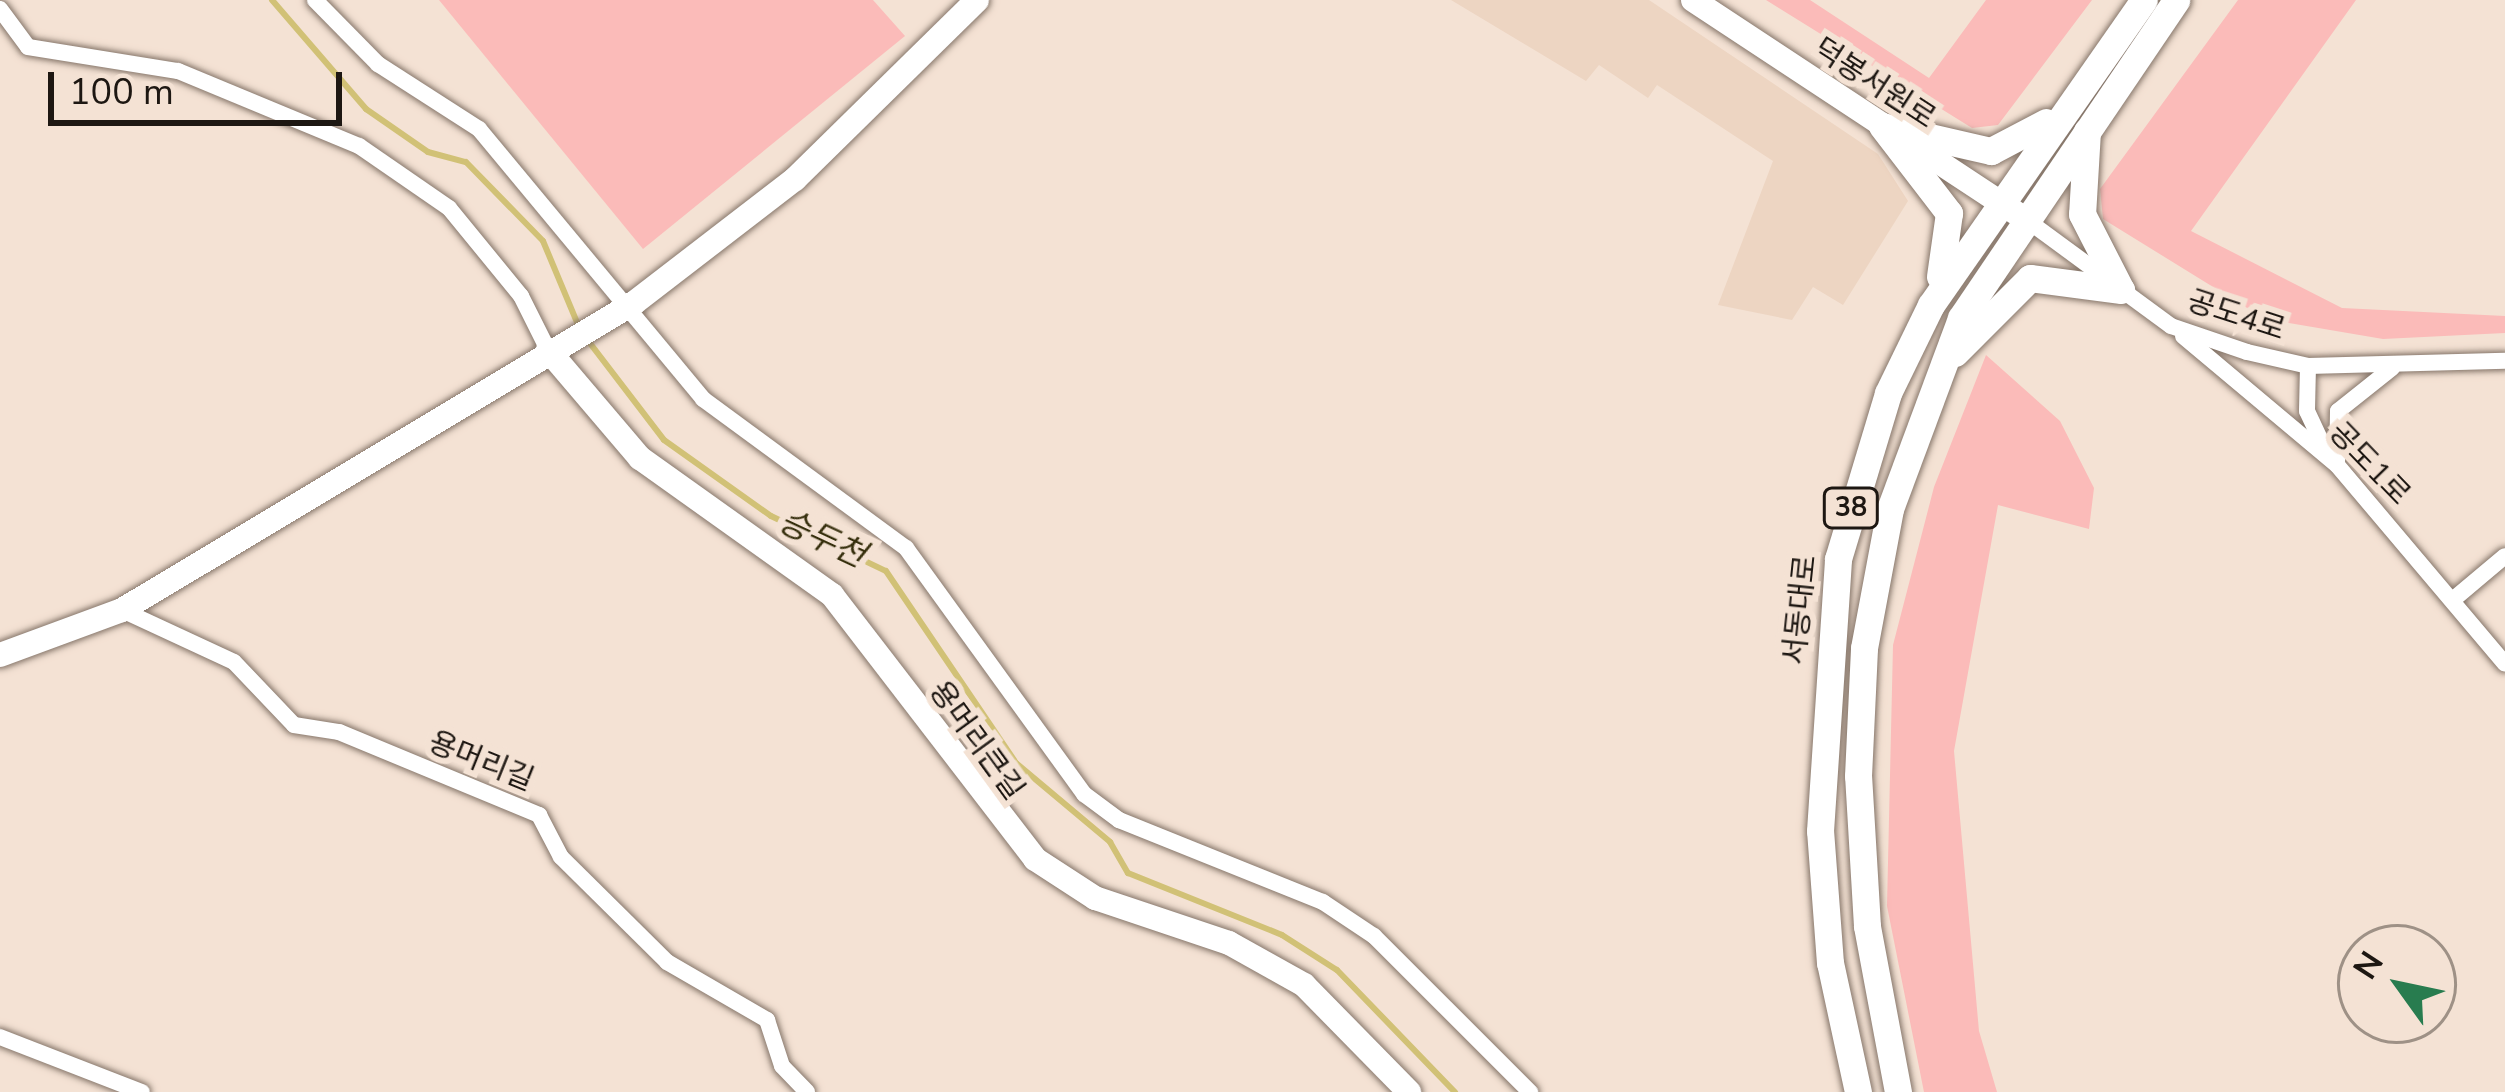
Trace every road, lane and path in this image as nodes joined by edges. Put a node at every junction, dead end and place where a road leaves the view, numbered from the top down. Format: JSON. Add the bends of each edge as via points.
{"nodes":[{"id":1,"x":315,"y":0,"type":"edge"},
{"id":2,"x":977,"y":0,"type":"edge"},
{"id":3,"x":1693,"y":0,"type":"edge"},
{"id":4,"x":2144,"y":0,"type":"edge"},
{"id":5,"x":2176,"y":0,"type":"edge"},
{"id":6,"x":0,"y":9,"type":"edge"},
{"id":7,"x":2079,"y":115,"type":"junction"},
{"id":8,"x":1882,"y":126,"type":"junction"},
{"id":9,"x":2011,"y":210,"type":"junction"},
{"id":10,"x":2121,"y":290,"type":"junction"},
{"id":11,"x":1931,"y":305,"type":"junction"},
{"id":12,"x":628,"y":306,"type":"junction"},
{"id":13,"x":2171,"y":326,"type":"junction"},
{"id":14,"x":559,"y":346,"type":"junction"},
{"id":15,"x":2505,"y":361,"type":"edge"},
{"id":16,"x":2308,"y":366,"type":"junction"},
{"id":17,"x":2395,"y":366,"type":"junction"},
{"id":18,"x":1940,"y":370,"type":"junction"},
{"id":19,"x":2338,"y":465,"type":"junction"},
{"id":20,"x":2505,"y":556,"type":"edge"},
{"id":21,"x":2455,"y":598,"type":"junction"},
{"id":22,"x":122,"y":610,"type":"junction"},
{"id":23,"x":0,"y":655,"type":"edge"},
{"id":24,"x":2505,"y":664,"type":"edge"},
{"id":25,"x":0,"y":1037,"type":"edge"},
{"id":26,"x":142,"y":1092,"type":"edge"},
{"id":27,"x":807,"y":1092,"type":"edge"},
{"id":28,"x":1409,"y":1092,"type":"edge"},
{"id":29,"x":1530,"y":1092,"type":"edge"},
{"id":30,"x":1858,"y":1092,"type":"edge"},
{"id":31,"x":1898,"y":1092,"type":"edge"}],
"edges":[{"from":1,"to":12,"type":"street","via":[[378,64],[479,129]]},
{"from":2,"to":12,"type":"street","via":[[794,179]]},
{"from":3,"to":8,"type":"street","name":"덕봉서원로"},
{"from":4,"to":7,"type":"main road","name":"서동대로","number":"38"},
{"from":5,"to":7,"type":"main road","name":"서동대로","number":"38"},
{"from":6,"to":14,"type":"street","via":[[28,47],[178,70],[359,146],[448,208]]},
{"from":7,"to":8,"type":"main road","via":[[1991,151]]},
{"from":7,"to":9,"type":"main road","name":"서동대로","number":"38"},
{"from":7,"to":10,"type":"main road","via":[[2082,214]]},
{"from":8,"to":9,"type":"street","name":"덕봉서원로"},
{"from":8,"to":11,"type":"main road","via":[[1949,213]]},
{"from":9,"to":10,"type":"street","name":"공도4로"},
{"from":9,"to":11,"type":"main road","name":"서동대로","number":"38"},
{"from":9,"to":18,"type":"main road","name":"서동대로","number":"38"},
{"from":10,"to":13,"type":"street","name":"공도4로"},
{"from":10,"to":18,"type":"main road","via":[[2030,278]]},
{"from":11,"to":30,"type":"main road","name":"서동대로","number":"38","via":[[1888,393],[1838,559],[1820,831],[1830,963]]},
{"from":12,"to":14,"type":"street"},
{"from":12,"to":29,"type":"street","via":[[736,430],[907,548],[1084,794],[1119,820],[1324,902],[1374,936]]},
{"from":13,"to":16,"type":"street","name":"공도4로"},
{"from":13,"to":19,"type":"street","name":"공도1로"},
{"from":14,"to":22,"type":"street"},
{"from":14,"to":28,"type":"street","name":"용머리큰길","via":[[640,458],[832,596],[1035,860],[1095,898],[1228,943],[1304,985]]},
{"from":15,"to":17,"type":"street","name":"공도4로"},
{"from":16,"to":17,"type":"street","name":"공도4로"},
{"from":16,"to":19,"type":"street","via":[[2307,411]]},
{"from":17,"to":19,"type":"street","via":[[2338,411]]},
{"from":18,"to":31,"type":"main road","name":"서동대로","number":"38","via":[[1879,555],[1860,709],[1867,926]]},
{"from":19,"to":21,"type":"street","name":"공도1로"},
{"from":20,"to":21,"type":"street"},
{"from":21,"to":24,"type":"street","name":"공도1로"},
{"from":22,"to":23,"type":"street"},
{"from":22,"to":27,"type":"street","name":"용머리길","via":[[234,662],[294,725],[339,732],[539,815],[561,857],[667,962],[767,1020],[782,1066]]},
{"from":25,"to":26,"type":"street"}]}
